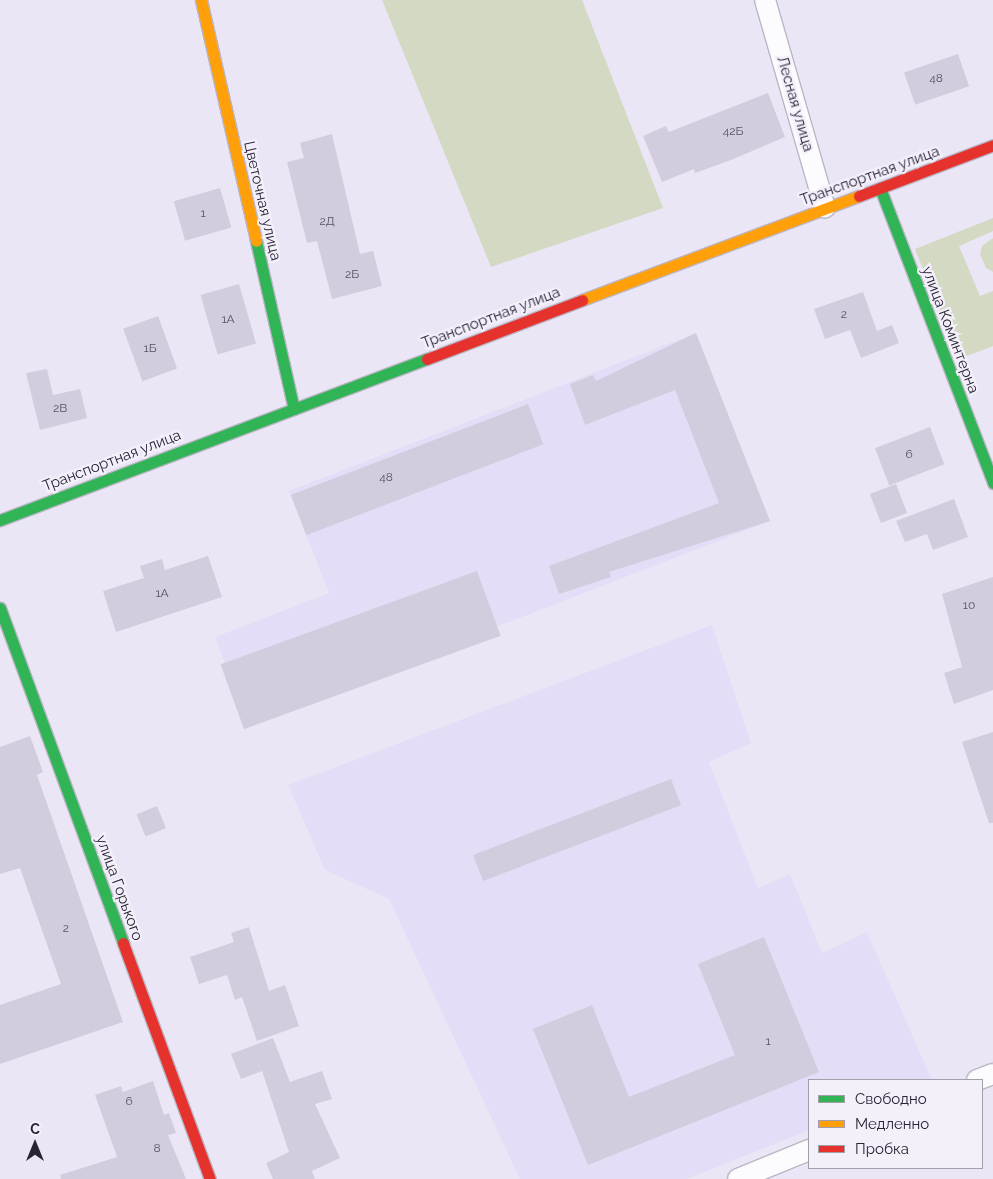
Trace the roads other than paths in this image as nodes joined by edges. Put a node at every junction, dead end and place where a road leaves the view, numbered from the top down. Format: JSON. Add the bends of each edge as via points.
{"nodes":[{"id":1,"x":200,"y":0,"type":"edge"},
{"id":2,"x":765,"y":0,"type":"edge"},
{"id":3,"x":993,"y":146,"type":"edge"},
{"id":4,"x":880,"y":188,"type":"junction"},
{"id":5,"x":825,"y":208,"type":"junction"},
{"id":6,"x":294,"y":409,"type":"junction"},
{"id":7,"x":993,"y":483,"type":"edge"},
{"id":8,"x":0,"y":520,"type":"edge"},
{"id":9,"x":0,"y":608,"type":"edge"},
{"id":10,"x":993,"y":1074,"type":"edge"},
{"id":11,"x":980,"y":1079,"type":"edge"},
{"id":12,"x":808,"y":1150,"type":"edge"},
{"id":13,"x":210,"y":1179,"type":"edge"},
{"id":14,"x":738,"y":1179,"type":"edge"}],
"edges":[{"from":1,"to":6,"type":"street","name":"Цветочная улица"},
{"from":2,"to":5,"type":"street","name":"Лесная улица"},
{"from":3,"to":4,"type":"street","name":"Транспортная улица"},
{"from":4,"to":5,"type":"street","name":"Транспортная улица"},
{"from":4,"to":7,"type":"street","name":"улица Коминтерна"},
{"from":5,"to":6,"type":"street","name":"Транспортная улица"},
{"from":6,"to":8,"type":"street","name":"Транспортная улица"},
{"from":9,"to":13,"type":"street","name":"улица Горького"},
{"from":10,"to":11,"type":"street"},
{"from":12,"to":14,"type":"street"}]}
